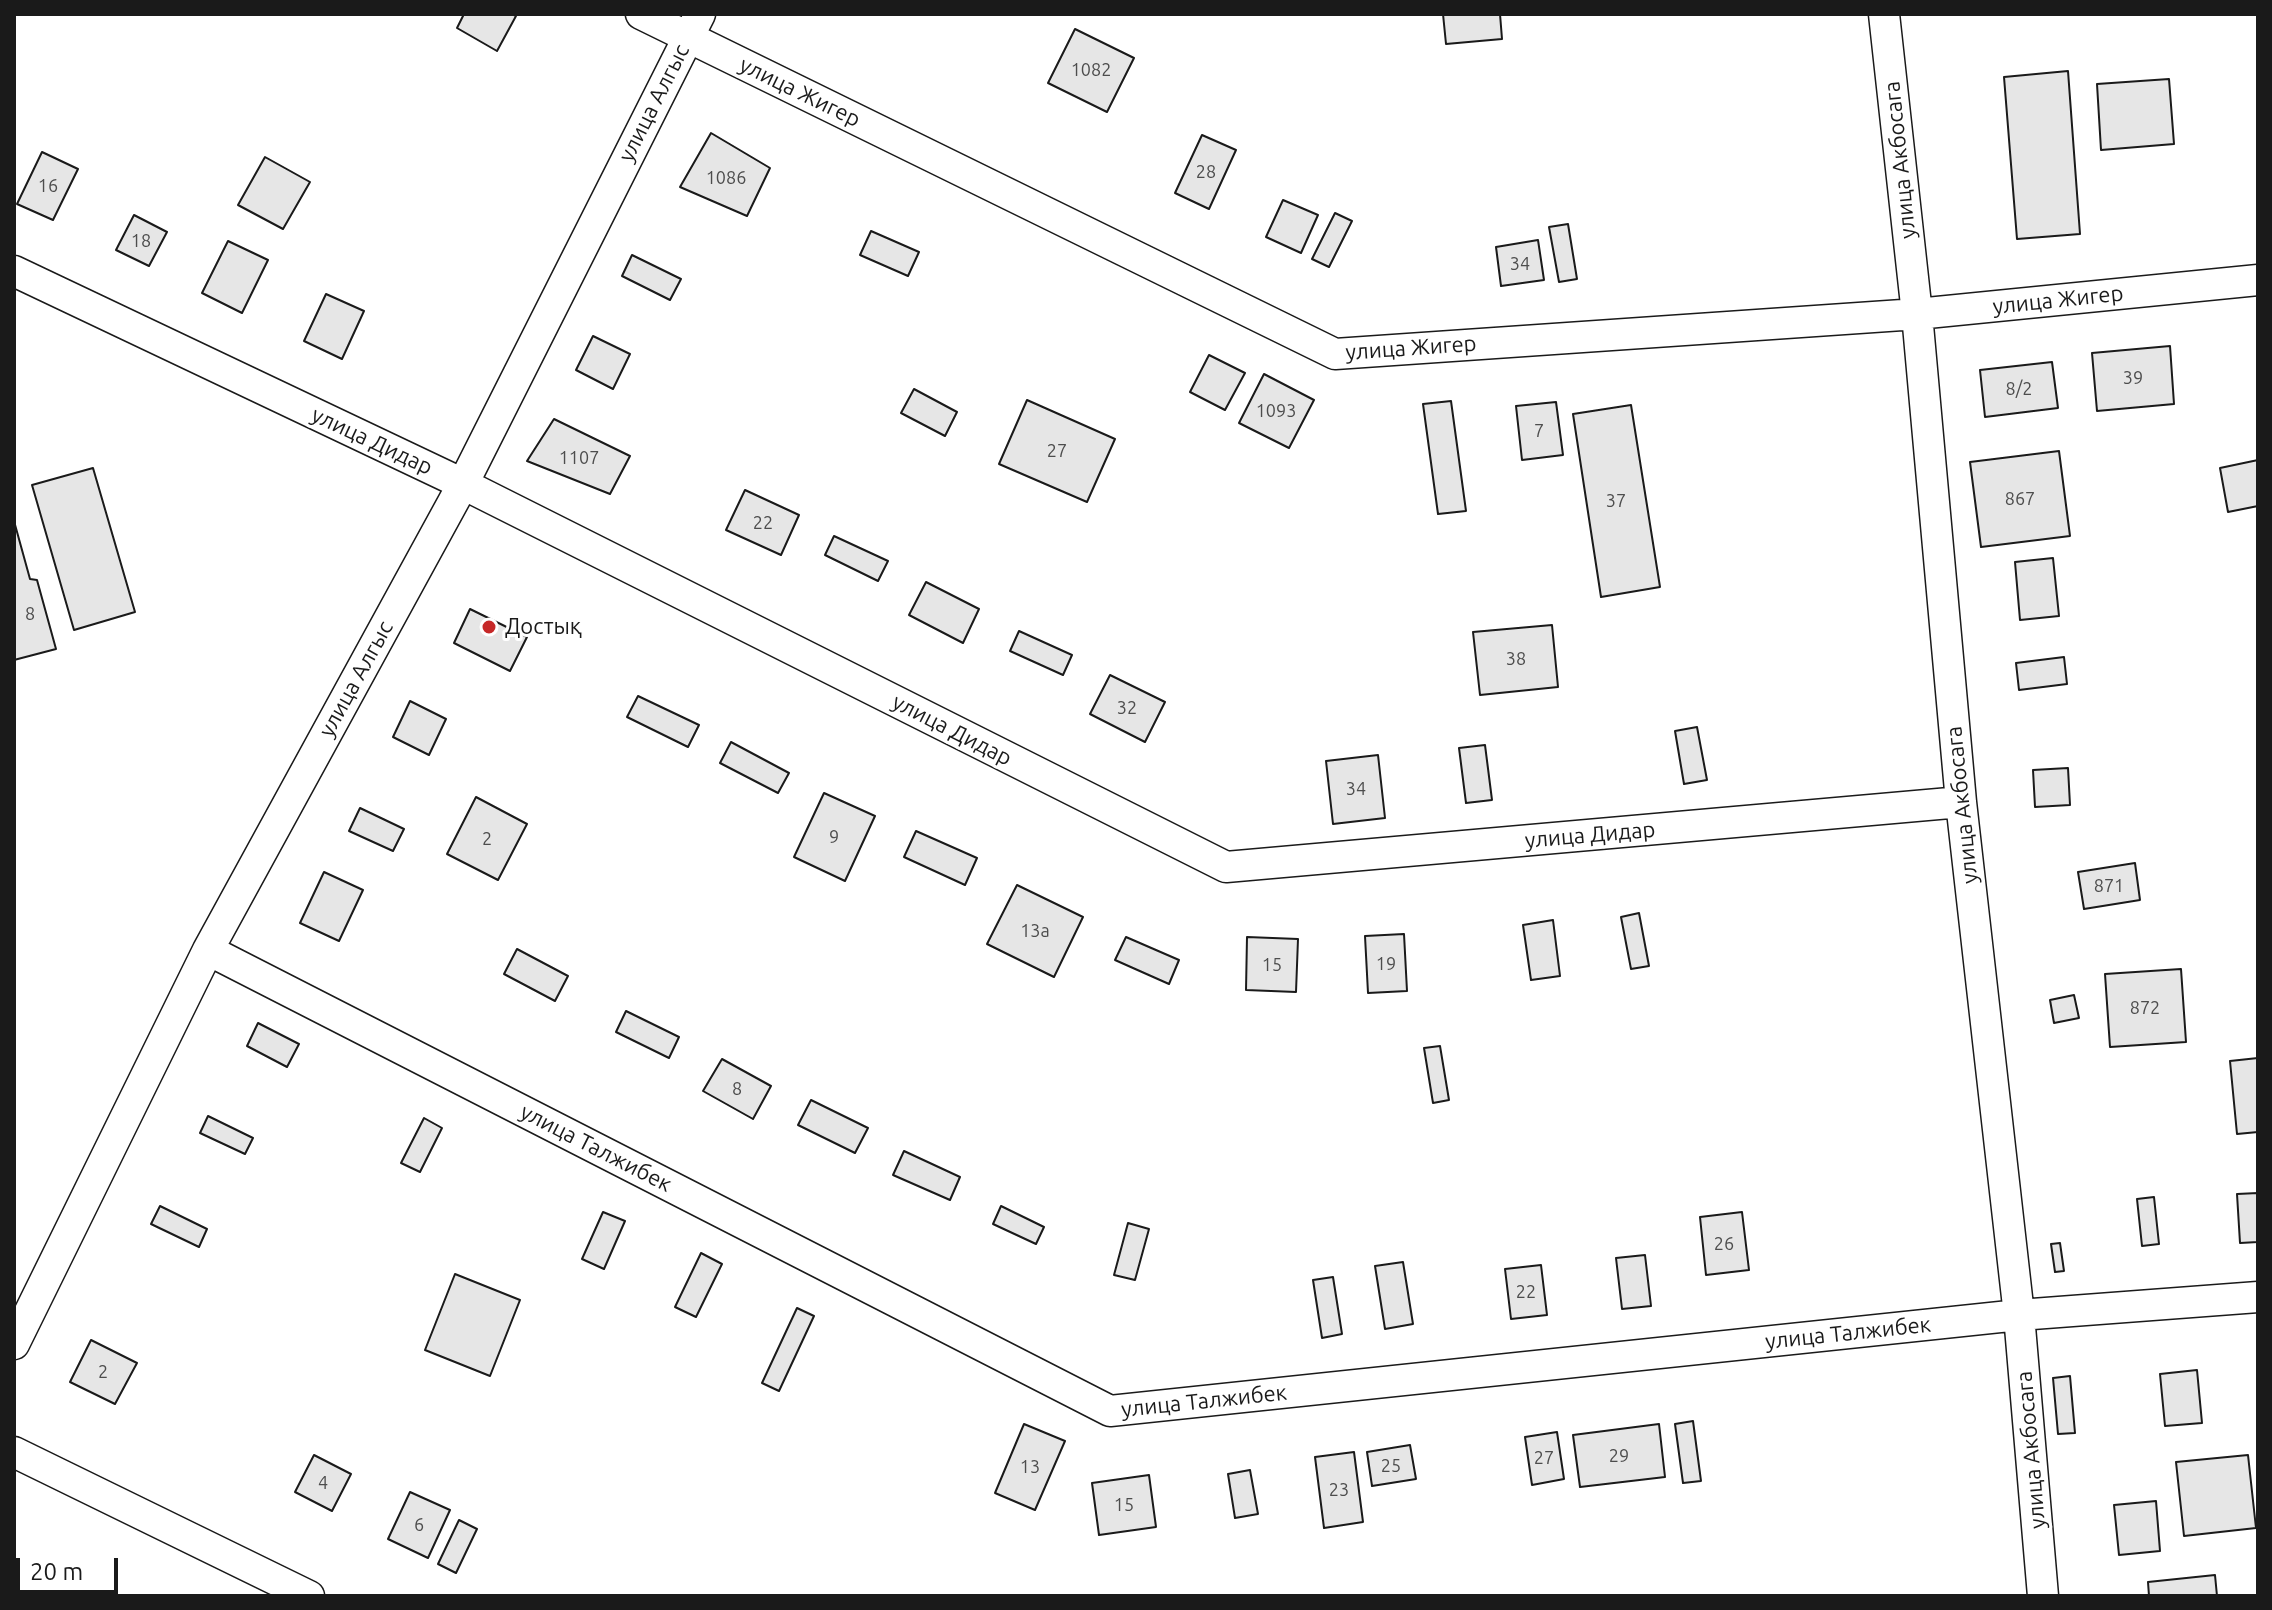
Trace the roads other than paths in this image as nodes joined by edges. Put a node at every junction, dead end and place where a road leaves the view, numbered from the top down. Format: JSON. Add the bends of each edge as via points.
{"nodes":[{"id":1,"x":641,"y":14,"type":"edge"},
{"id":2,"x":1884,"y":14,"type":"edge"},
{"id":3,"x":694,"y":25,"type":"edge"},
{"id":4,"x":14,"y":271,"type":"edge"},
{"id":5,"x":2258,"y":280,"type":"edge"},
{"id":6,"x":1917,"y":314,"type":"junction"},
{"id":7,"x":463,"y":484,"type":"junction"},
{"id":8,"x":1961,"y":802,"type":"junction"},
{"id":9,"x":208,"y":950,"type":"junction"},
{"id":10,"x":2258,"y":1297,"type":"edge"},
{"id":11,"x":2019,"y":1315,"type":"junction"},
{"id":12,"x":14,"y":1344,"type":"edge"},
{"id":13,"x":14,"y":1452,"type":"edge"},
{"id":14,"x":309,"y":1596,"type":"edge"},
{"id":15,"x":2043,"y":1596,"type":"edge"}],
"edges":[{"from":1,"to":3,"type":"street","name":"улица Жигер"},
{"from":2,"to":6,"type":"street","name":"улица Акбосага"},
{"from":3,"to":6,"type":"street","name":"улица Жигер","via":[[1335,354]]},
{"from":3,"to":7,"type":"street","name":"улица Алгыс"},
{"from":4,"to":7,"type":"street","name":"улица Дидар"},
{"from":5,"to":6,"type":"street","name":"улица Жигер"},
{"from":6,"to":8,"type":"street","name":"улица Акбосага"},
{"from":7,"to":8,"type":"street","name":"улица Дидар","via":[[1226,867]]},
{"from":7,"to":9,"type":"street","name":"улица Алгыс"},
{"from":8,"to":11,"type":"street","name":"улица Акбосага"},
{"from":9,"to":11,"type":"street","name":"улица Талжибек","via":[[1110,1411]]},
{"from":9,"to":12,"type":"street","name":"улица Алгыс"},
{"from":10,"to":11,"type":"street","name":"улица Талжибек"},
{"from":11,"to":15,"type":"street","name":"улица Акбосага"},
{"from":13,"to":14,"type":"street"}]}
